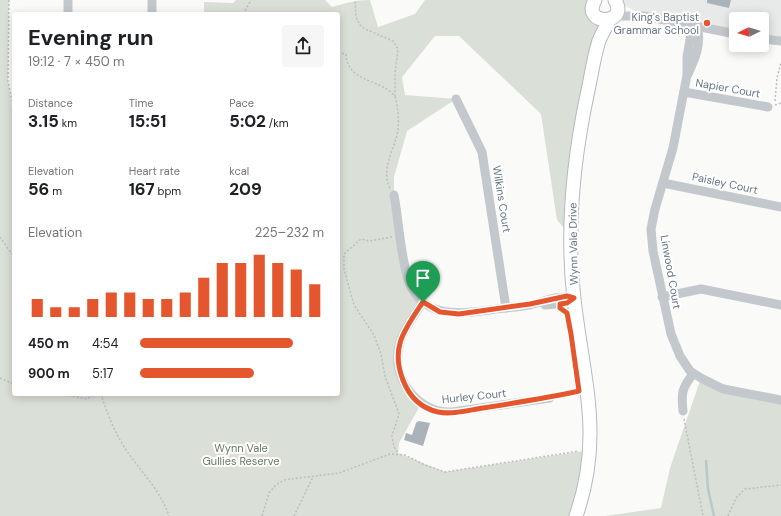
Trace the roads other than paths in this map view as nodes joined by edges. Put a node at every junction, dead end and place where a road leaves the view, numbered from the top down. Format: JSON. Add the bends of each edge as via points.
{"nodes":[{"id":1,"x":68,"y":0,"type":"edge"},
{"id":2,"x":152,"y":0,"type":"edge"},
{"id":3,"x":595,"y":0,"type":"edge"},
{"id":4,"x":614,"y":10,"type":"edge"},
{"id":5,"x":68,"y":12,"type":"edge"},
{"id":6,"x":152,"y":12,"type":"edge"},
{"id":7,"x":595,"y":16,"type":"junction"},
{"id":8,"x":644,"y":16,"type":"junction"},
{"id":9,"x":697,"y":26,"type":"junction"},
{"id":10,"x":729,"y":33,"type":"edge"},
{"id":11,"x":769,"y":40,"type":"edge"},
{"id":12,"x":781,"y":41,"type":"edge"},
{"id":13,"x":598,"y":43,"type":"junction"},
{"id":14,"x":684,"y":92,"type":"junction"},
{"id":15,"x":456,"y":98,"type":"dead end"},
{"id":16,"x":771,"y":106,"type":"road end"},
{"id":17,"x":663,"y":183,"type":"junction"},
{"id":18,"x":394,"y":195,"type":"road end"},
{"id":19,"x":781,"y":207,"type":"edge"},
{"id":20,"x":662,"y":297,"type":"junction"},
{"id":21,"x":574,"y":298,"type":"junction"},
{"id":22,"x":423,"y":302,"type":"junction"},
{"id":23,"x":781,"y":305,"type":"edge"},
{"id":24,"x":506,"y":308,"type":"junction"},
{"id":25,"x":693,"y":374,"type":"junction"},
{"id":26,"x":550,"y":398,"type":"road end"},
{"id":27,"x":781,"y":400,"type":"edge"},
{"id":28,"x":683,"y":411,"type":"road end"},
{"id":29,"x":576,"y":516,"type":"edge"}],
"edges":[{"from":1,"to":5,"type":"street"},
{"from":2,"to":6,"type":"street"},
{"from":3,"to":7,"type":"main road","name":"Wynn Vale Drive","via":[[592,6]]},
{"from":4,"to":7,"type":"main road","via":[[602,20]]},
{"from":4,"to":8,"type":"street"},
{"from":4,"to":8,"type":"street"},
{"from":4,"to":13,"type":"main road","name":"Wynn Vale Drive"},
{"from":7,"to":13,"type":"main road","name":"Wynn Vale Drive"},
{"from":8,"to":9,"type":"street"},
{"from":9,"to":10,"type":"street"},
{"from":9,"to":14,"type":"street","name":"Linwood Court","via":[[691,34]]},
{"from":11,"to":12,"type":"street"},
{"from":13,"to":21,"type":"main road","name":"Wynn Vale Drive","via":[[573,185],[571,236]]},
{"from":14,"to":16,"type":"street","name":"Napier Court"},
{"from":14,"to":17,"type":"street","name":"Linwood Court"},
{"from":15,"to":24,"type":"street","name":"Wilkins Court","via":[[482,152]]},
{"from":17,"to":19,"type":"street","name":"Paisley Court"},
{"from":17,"to":20,"type":"street","name":"Linwood Court","via":[[651,229]]},
{"from":18,"to":22,"type":"street","via":[[408,280]]},
{"from":20,"to":23,"type":"street","via":[[701,289]]},
{"from":20,"to":25,"type":"street","name":"Linwood Court","via":[[674,346]]},
{"from":21,"to":24,"type":"street","via":[[567,296]]},
{"from":21,"to":29,"type":"main road","name":"Wynn Vale Drive","via":[[590,401],[592,431],[588,475]]},
{"from":22,"to":24,"type":"street","via":[[440,312],[450,314]]},
{"from":22,"to":26,"type":"street","name":"Hurley Court","via":[[406,328],[398,352],[400,370],[406,386],[423,406],[436,411],[452,412]]},
{"from":25,"to":27,"type":"street","name":"Linwood Court","via":[[723,388]]},
{"from":25,"to":28,"type":"street","via":[[685,384],[682,396]]}]}
